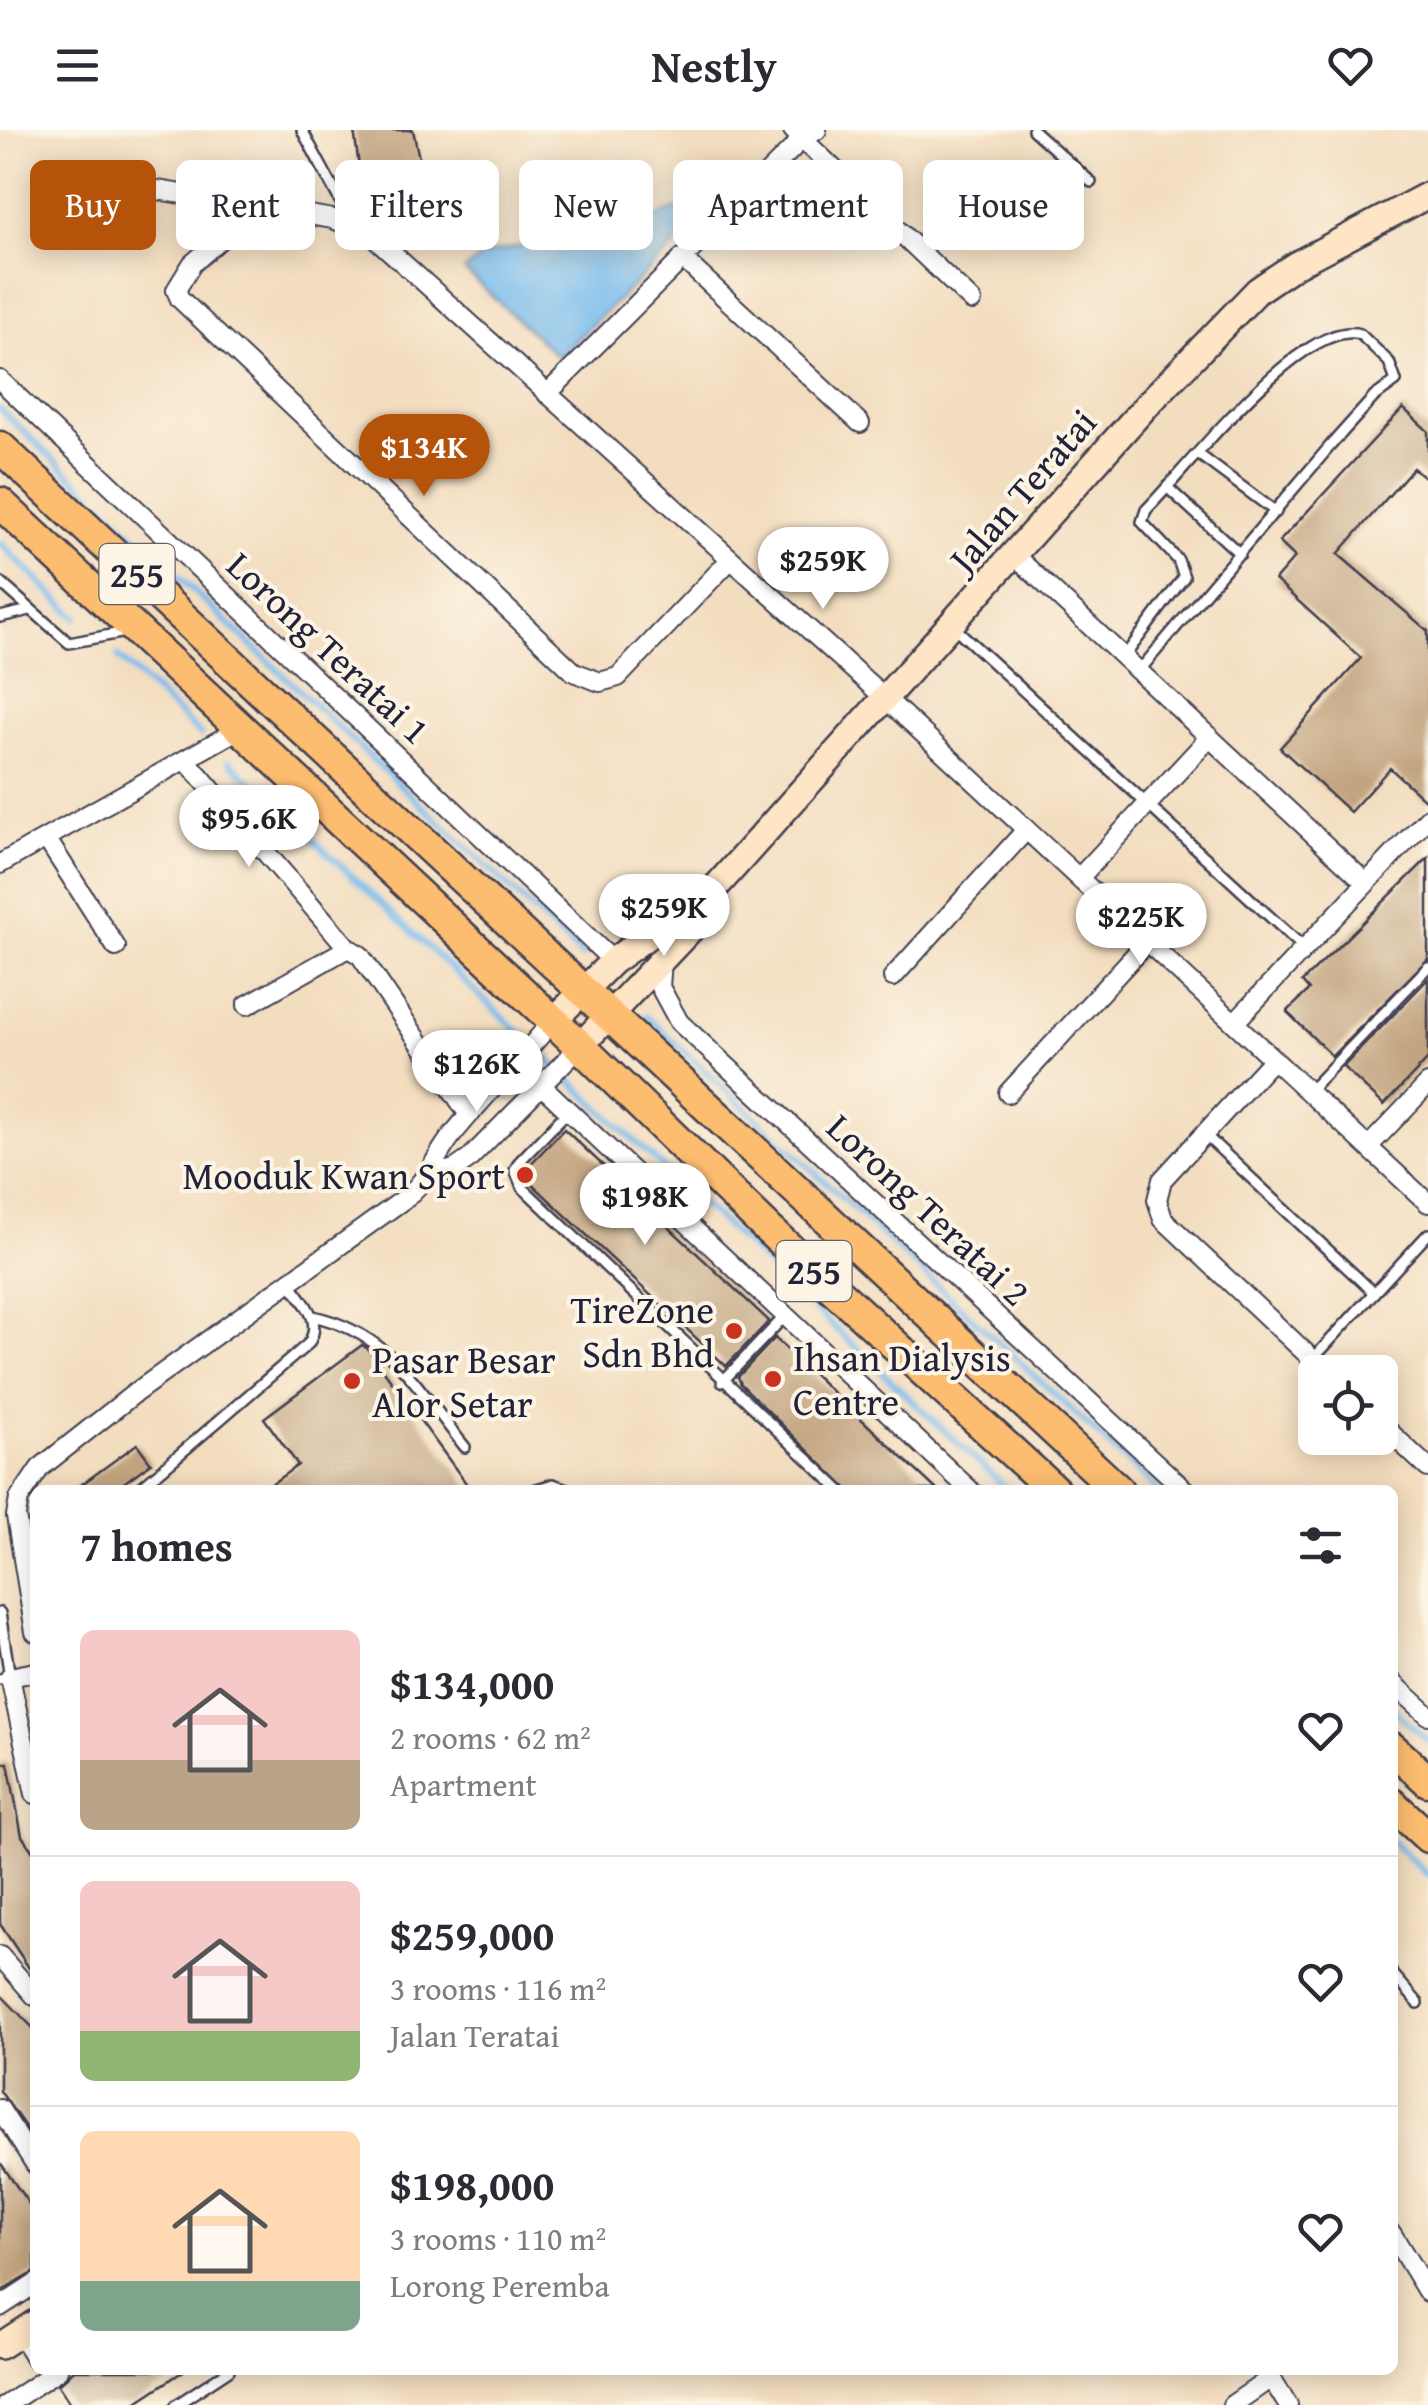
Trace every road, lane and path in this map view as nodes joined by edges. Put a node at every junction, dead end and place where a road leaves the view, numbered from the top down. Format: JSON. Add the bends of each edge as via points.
{"nodes":[{"id":1,"x":302,"y":130,"type":"edge"},
{"id":2,"x":1034,"y":130,"type":"edge"},
{"id":3,"x":804,"y":133,"type":"edge"},
{"id":4,"x":1091,"y":182,"type":"dead end"},
{"id":5,"x":335,"y":191,"type":"edge"},
{"id":6,"x":1428,"y":196,"type":"edge"},
{"id":7,"x":208,"y":250,"type":"edge"},
{"id":8,"x":388,"y":250,"type":"edge"},
{"id":9,"x":682,"y":258,"type":"junction"},
{"id":10,"x":972,"y":301,"type":"dead end"},
{"id":11,"x":0,"y":380,"type":"edge"},
{"id":12,"x":546,"y":394,"type":"junction"},
{"id":13,"x":860,"y":423,"type":"dead end"},
{"id":14,"x":0,"y":447,"type":"edge"},
{"id":15,"x":1198,"y":454,"type":"junction"},
{"id":16,"x":1168,"y":488,"type":"junction"},
{"id":17,"x":0,"y":504,"type":"edge"},
{"id":18,"x":1276,"y":512,"type":"junction"},
{"id":19,"x":1240,"y":554,"type":"junction"},
{"id":20,"x":1015,"y":556,"type":"junction"},
{"id":21,"x":730,"y":560,"type":"junction"},
{"id":22,"x":0,"y":582,"type":"edge"},
{"id":23,"x":30,"y":610,"type":"junction"},
{"id":24,"x":0,"y":616,"type":"edge"},
{"id":25,"x":952,"y":625,"type":"junction"},
{"id":26,"x":134,"y":630,"type":"junction"},
{"id":27,"x":1124,"y":656,"type":"junction"},
{"id":28,"x":1139,"y":671,"type":"junction"},
{"id":29,"x":886,"y":699,"type":"junction"},
{"id":30,"x":240,"y":729,"type":"junction"},
{"id":31,"x":1210,"y":737,"type":"junction"},
{"id":32,"x":186,"y":760,"type":"junction"},
{"id":33,"x":1147,"y":804,"type":"junction"},
{"id":34,"x":1428,"y":818,"type":"edge"},
{"id":35,"x":1026,"y":830,"type":"junction"},
{"id":36,"x":46,"y":838,"type":"junction"},
{"id":37,"x":0,"y":864,"type":"edge"},
{"id":38,"x":1078,"y":878,"type":"junction"},
{"id":39,"x":1366,"y":883,"type":"junction"},
{"id":40,"x":716,"y":888,"type":"junction"},
{"id":41,"x":1147,"y":942,"type":"junction"},
{"id":42,"x":116,"y":947,"type":"dead end"},
{"id":43,"x":348,"y":948,"type":"junction"},
{"id":44,"x":1304,"y":949,"type":"junction"},
{"id":45,"x":662,"y":960,"type":"junction"},
{"id":46,"x":613,"y":961,"type":"junction"},
{"id":47,"x":1428,"y":967,"type":"edge"},
{"id":48,"x":893,"y":976,"type":"dead end"},
{"id":49,"x":581,"y":994,"type":"junction"},
{"id":50,"x":247,"y":1005,"type":"dead end"},
{"id":51,"x":608,"y":1017,"type":"junction"},
{"id":52,"x":1234,"y":1023,"type":"junction"},
{"id":53,"x":546,"y":1029,"type":"junction"},
{"id":54,"x":572,"y":1052,"type":"junction"},
{"id":55,"x":1273,"y":1059,"type":"junction"},
{"id":56,"x":543,"y":1081,"type":"junction"},
{"id":57,"x":1428,"y":1084,"type":"edge"},
{"id":58,"x":1308,"y":1092,"type":"junction"},
{"id":59,"x":1008,"y":1093,"type":"dead end"},
{"id":60,"x":569,"y":1110,"type":"junction"},
{"id":61,"x":469,"y":1115,"type":"junction"},
{"id":62,"x":1204,"y":1134,"type":"junction"},
{"id":63,"x":1368,"y":1147,"type":"junction"},
{"id":64,"x":430,"y":1175,"type":"junction"},
{"id":65,"x":1428,"y":1203,"type":"edge"},
{"id":66,"x":1428,"y":1234,"type":"edge"},
{"id":67,"x":290,"y":1283,"type":"junction"},
{"id":68,"x":1374,"y":1293,"type":"junction"},
{"id":69,"x":313,"y":1316,"type":"junction"},
{"id":70,"x":785,"y":1316,"type":"junction"},
{"id":71,"x":1308,"y":1355,"type":"edge"},
{"id":72,"x":1327,"y":1355,"type":"edge"},
{"id":73,"x":722,"y":1382,"type":"junction"},
{"id":74,"x":1398,"y":1440,"type":"edge"},
{"id":75,"x":465,"y":1447,"type":"dead end"},
{"id":76,"x":1428,"y":1468,"type":"edge"},
{"id":77,"x":144,"y":1485,"type":"edge"},
{"id":78,"x":835,"y":1485,"type":"edge"},
{"id":79,"x":965,"y":1485,"type":"edge"},
{"id":80,"x":1049,"y":1485,"type":"edge"},
{"id":81,"x":1113,"y":1485,"type":"edge"},
{"id":82,"x":1180,"y":1485,"type":"edge"},
{"id":83,"x":30,"y":1601,"type":"edge"},
{"id":84,"x":0,"y":1613,"type":"edge"},
{"id":85,"x":30,"y":1673,"type":"edge"},
{"id":86,"x":5,"y":1678,"type":"edge"},
{"id":87,"x":1398,"y":1688,"type":"edge"},
{"id":88,"x":1428,"y":1715,"type":"edge"},
{"id":89,"x":1398,"y":1754,"type":"edge"},
{"id":90,"x":30,"y":1775,"type":"edge"},
{"id":91,"x":1428,"y":1781,"type":"edge"},
{"id":92,"x":1398,"y":1810,"type":"edge"},
{"id":93,"x":1428,"y":1837,"type":"edge"},
{"id":94,"x":0,"y":1956,"type":"edge"},
{"id":95,"x":1398,"y":1981,"type":"edge"},
{"id":96,"x":30,"y":1985,"type":"edge"},
{"id":97,"x":1418,"y":2003,"type":"dead end"},
{"id":98,"x":0,"y":2109,"type":"edge"},
{"id":99,"x":30,"y":2156,"type":"edge"},
{"id":100,"x":1398,"y":2244,"type":"edge"},
{"id":101,"x":30,"y":2287,"type":"edge"},
{"id":102,"x":1428,"y":2293,"type":"edge"},
{"id":103,"x":0,"y":2307,"type":"edge"},
{"id":104,"x":47,"y":2375,"type":"edge"},
{"id":105,"x":221,"y":2375,"type":"edge"},
{"id":106,"x":1268,"y":2375,"type":"edge"},
{"id":107,"x":1270,"y":2375,"type":"edge"},
{"id":108,"x":16,"y":2402,"type":"edge"},
{"id":109,"x":176,"y":2405,"type":"edge"},
{"id":110,"x":1232,"y":2405,"type":"edge"},
{"id":111,"x":1288,"y":2405,"type":"edge"}],
"edges":[{"from":1,"to":5,"type":"lane"},
{"from":2,"to":4,"type":"lane"},
{"from":3,"to":9,"type":"street"},
{"from":3,"to":10,"type":"street"},
{"from":6,"to":20,"type":"street","name":"Jalan Teratai","via":[[1258,290]]},
{"from":7,"to":21,"type":"street","via":[[176,290],[180,300],[574,672],[600,682],[618,677]]},
{"from":8,"to":12,"type":"street"},
{"from":9,"to":12,"type":"street"},
{"from":9,"to":13,"type":"street"},
{"from":11,"to":46,"type":"street","name":"Lorong Teratai 1"},
{"from":12,"to":21,"type":"street"},
{"from":14,"to":49,"type":"main road","number":"255"},
{"from":15,"to":16,"type":"lane"},
{"from":15,"to":18,"type":"lane"},
{"from":15,"to":18,"type":"lane","via":[[1298,354],[1329,335],[1360,334],[1388,362],[1396,382],[1374,397]]},
{"from":16,"to":19,"type":"lane"},
{"from":16,"to":27,"type":"lane","via":[[1142,522],[1178,560],[1184,577]]},
{"from":17,"to":26,"type":"main road","number":"255"},
{"from":18,"to":19,"type":"lane"},
{"from":19,"to":28,"type":"lane"},
{"from":20,"to":25,"type":"street","name":"Jalan Teratai"},
{"from":20,"to":27,"type":"street"},
{"from":21,"to":29,"type":"street"},
{"from":22,"to":23,"type":"lane"},
{"from":23,"to":24,"type":"lane"},
{"from":23,"to":26,"type":"lane","via":[[69,643]]},
{"from":25,"to":29,"type":"street","name":"Jalan Teratai"},
{"from":25,"to":33,"type":"lane"},
{"from":26,"to":30,"type":"main road","number":"255"},
{"from":27,"to":28,"type":"street"},
{"from":28,"to":31,"type":"street"},
{"from":29,"to":35,"type":"street"},
{"from":29,"to":40,"type":"street","name":"Jalan Teratai"},
{"from":30,"to":32,"type":"street"},
{"from":30,"to":53,"type":"main road","number":"255"},
{"from":31,"to":33,"type":"street"},
{"from":31,"to":39,"type":"street"},
{"from":32,"to":36,"type":"street"},
{"from":32,"to":43,"type":"street"},
{"from":33,"to":38,"type":"street"},
{"from":33,"to":44,"type":"lane"},
{"from":34,"to":39,"type":"street"},
{"from":35,"to":38,"type":"street"},
{"from":35,"to":48,"type":"street"},
{"from":36,"to":37,"type":"street"},
{"from":36,"to":42,"type":"street"},
{"from":38,"to":41,"type":"street"},
{"from":39,"to":44,"type":"street"},
{"from":40,"to":45,"type":"street","name":"Jalan Teratai","via":[[704,914]]},
{"from":40,"to":46,"type":"street","name":"Jalan Teratai"},
{"from":41,"to":52,"type":"street"},
{"from":41,"to":59,"type":"street"},
{"from":43,"to":50,"type":"street"},
{"from":43,"to":61,"type":"street","via":[[360,955]]},
{"from":44,"to":52,"type":"street"},
{"from":45,"to":51,"type":"street","name":"Jalan Teratai"},
{"from":45,"to":82,"type":"street","name":"Lorong Teratai 2","via":[[660,987],[672,1013]]},
{"from":46,"to":49,"type":"street","name":"Jalan Teratai"},
{"from":47,"to":58,"type":"lane"},
{"from":49,"to":51,"type":"main road","number":"255"},
{"from":49,"to":53,"type":"street","name":"Jalan Teratai"},
{"from":51,"to":54,"type":"street","name":"Jalan Teratai"},
{"from":51,"to":81,"type":"main road","number":"255"},
{"from":52,"to":55,"type":"street"},
{"from":53,"to":54,"type":"main road","number":"255"},
{"from":53,"to":61,"type":"street"},
{"from":54,"to":56,"type":"street"},
{"from":54,"to":80,"type":"main road","number":"255"},
{"from":55,"to":58,"type":"street"},
{"from":55,"to":62,"type":"street"},
{"from":56,"to":60,"type":"street"},
{"from":56,"to":64,"type":"street","via":[[468,1160]]},
{"from":57,"to":63,"type":"street"},
{"from":58,"to":63,"type":"street"},
{"from":60,"to":70,"type":"street"},
{"from":60,"to":73,"type":"lane","via":[[518,1162],[516,1178]]},
{"from":61,"to":64,"type":"street"},
{"from":62,"to":68,"type":"lane"},
{"from":62,"to":71,"type":"street","via":[[1162,1180],[1159,1210]]},
{"from":63,"to":65,"type":"street"},
{"from":64,"to":67,"type":"street"},
{"from":66,"to":68,"type":"lane"},
{"from":67,"to":69,"type":"lane"},
{"from":67,"to":83,"type":"street","via":[[135,1393],[36,1474],[16,1516]]},
{"from":68,"to":72,"type":"lane"},
{"from":69,"to":75,"type":"lane","via":[[346,1324],[389,1353]]},
{"from":69,"to":77,"type":"lane","via":[[315,1334],[308,1344]]},
{"from":70,"to":73,"type":"lane"},
{"from":70,"to":79,"type":"street"},
{"from":73,"to":78,"type":"lane"},
{"from":74,"to":76,"type":"street"},
{"from":84,"to":86,"type":"lane"},
{"from":85,"to":86,"type":"street"},
{"from":86,"to":90,"type":"street"},
{"from":87,"to":88,"type":"street"},
{"from":89,"to":91,"type":"main road"},
{"from":92,"to":93,"type":"main road"},
{"from":94,"to":96,"type":"street"},
{"from":95,"to":97,"type":"lane"},
{"from":98,"to":99,"type":"street"},
{"from":100,"to":102,"type":"street"},
{"from":101,"to":103,"type":"street"},
{"from":104,"to":108,"type":"street"},
{"from":105,"to":109,"type":"lane"},
{"from":106,"to":110,"type":"street"},
{"from":107,"to":111,"type":"street"}]}
